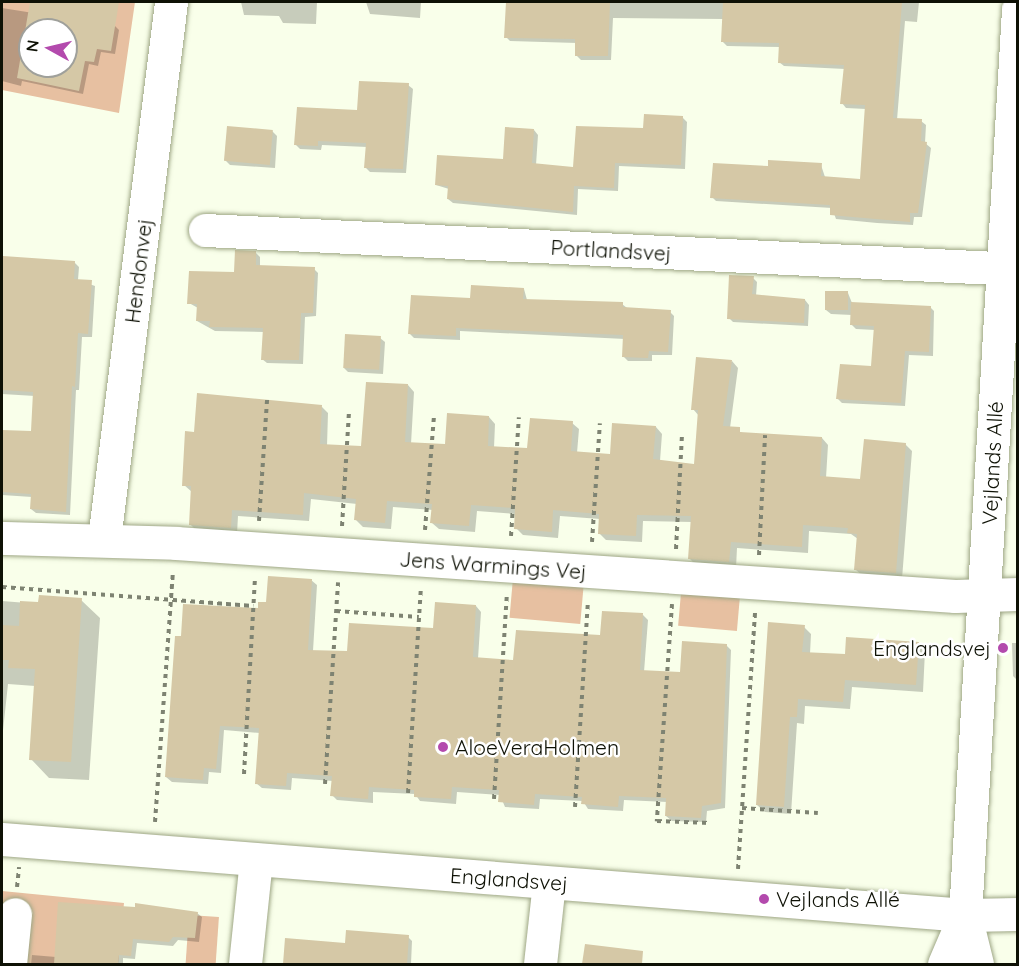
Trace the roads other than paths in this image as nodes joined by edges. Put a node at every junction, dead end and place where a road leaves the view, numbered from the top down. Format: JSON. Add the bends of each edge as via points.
{"nodes":[{"id":1,"x":171,"y":2,"type":"edge"},
{"id":2,"x":1017,"y":10,"type":"edge"},
{"id":3,"x":205,"y":230,"type":"dead end"},
{"id":4,"x":1010,"y":269,"type":"edge"},
{"id":5,"x":2,"y":538,"type":"edge"},
{"id":6,"x":104,"y":540,"type":"junction"},
{"id":7,"x":1017,"y":594,"type":"edge"},
{"id":8,"x":984,"y":598,"type":"junction"},
{"id":9,"x":12,"y":840,"type":"edge"},
{"id":10,"x":256,"y":860,"type":"junction"},
{"id":11,"x":549,"y":882,"type":"junction"},
{"id":12,"x":15,"y":914,"type":"road end"},
{"id":13,"x":1017,"y":914,"type":"edge"},
{"id":14,"x":965,"y":915,"type":"junction"},
{"id":15,"x":10,"y":964,"type":"edge"},
{"id":16,"x":245,"y":964,"type":"edge"},
{"id":17,"x":540,"y":964,"type":"edge"},
{"id":18,"x":944,"y":964,"type":"edge"},
{"id":19,"x":977,"y":964,"type":"edge"}],
"edges":[{"from":1,"to":6,"type":"street","name":"Hendonvej"},
{"from":2,"to":4,"type":"street","name":"Vejlands Allé"},
{"from":3,"to":4,"type":"street","name":"Portlandsvej"},
{"from":4,"to":8,"type":"street","name":"Vejlands Allé"},
{"from":5,"to":6,"type":"street","name":"Jens Warmings Vej"},
{"from":6,"to":8,"type":"street","name":"Jens Warmings Vej"},
{"from":7,"to":8,"type":"street","name":"Jens Warmings Vej"},
{"from":8,"to":14,"type":"street","name":"Vejlands Allé"},
{"from":9,"to":10,"type":"street","name":"Englandsvej"},
{"from":10,"to":11,"type":"street","name":"Englandsvej"},
{"from":10,"to":16,"type":"street"},
{"from":11,"to":14,"type":"street","name":"Englandsvej"},
{"from":11,"to":17,"type":"street"},
{"from":12,"to":15,"type":"street"},
{"from":13,"to":14,"type":"street","name":"Englandsvej"},
{"from":14,"to":18,"type":"street","name":"Vejlands Allé"},
{"from":14,"to":19,"type":"street","name":"Vejlands Allé"}]}
